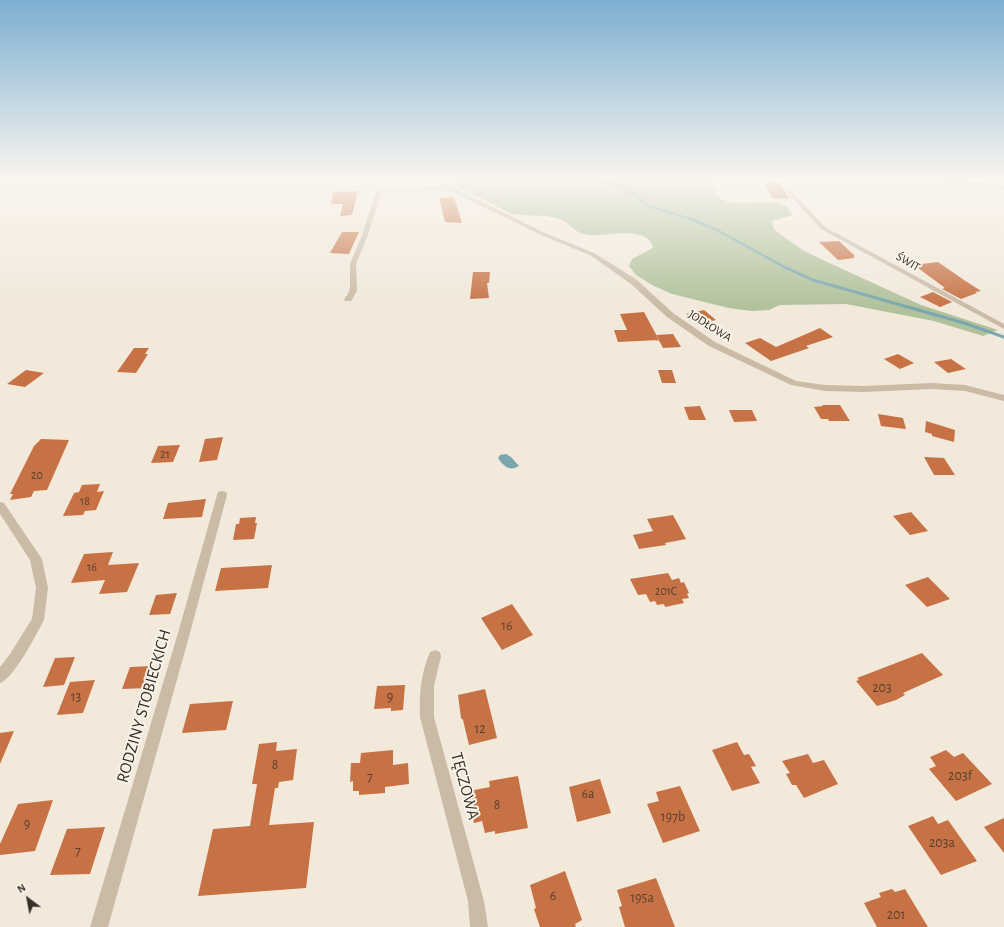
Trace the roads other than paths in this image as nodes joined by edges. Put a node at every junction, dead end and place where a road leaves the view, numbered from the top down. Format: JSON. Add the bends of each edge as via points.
{"nodes":[{"id":1,"x":369,"y":221,"type":"edge"},
{"id":2,"x":517,"y":221,"type":"edge"},
{"id":3,"x":817,"y":221,"type":"edge"},
{"id":4,"x":348,"y":299,"type":"dead end"},
{"id":5,"x":1004,"y":327,"type":"edge"},
{"id":6,"x":1004,"y":398,"type":"edge"},
{"id":7,"x":222,"y":495,"type":"dead end"},
{"id":8,"x":0,"y":506,"type":"edge"},
{"id":9,"x":435,"y":656,"type":"dead end"},
{"id":10,"x":0,"y":677,"type":"edge"},
{"id":11,"x":99,"y":927,"type":"edge"},
{"id":12,"x":479,"y":927,"type":"edge"}],
"edges":[{"from":1,"to":4,"type":"street","via":[[353,262],[355,287],[354,294]]},
{"from":2,"to":6,"type":"street","name":"JODŁOWA","via":[[592,254],[634,282],[670,315],[712,344],[794,383],[825,388],[965,388]]},
{"from":3,"to":5,"type":"street","name":"ŚWIT","via":[[823,228]]},
{"from":7,"to":11,"type":"street","name":"RODZINY STOBIECKICH"},
{"from":8,"to":10,"type":"street","via":[[36,559],[42,588],[38,620]]},
{"from":9,"to":12,"type":"street","name":"TĘCZOWA","via":[[426,688],[427,717],[476,901]]}]}
